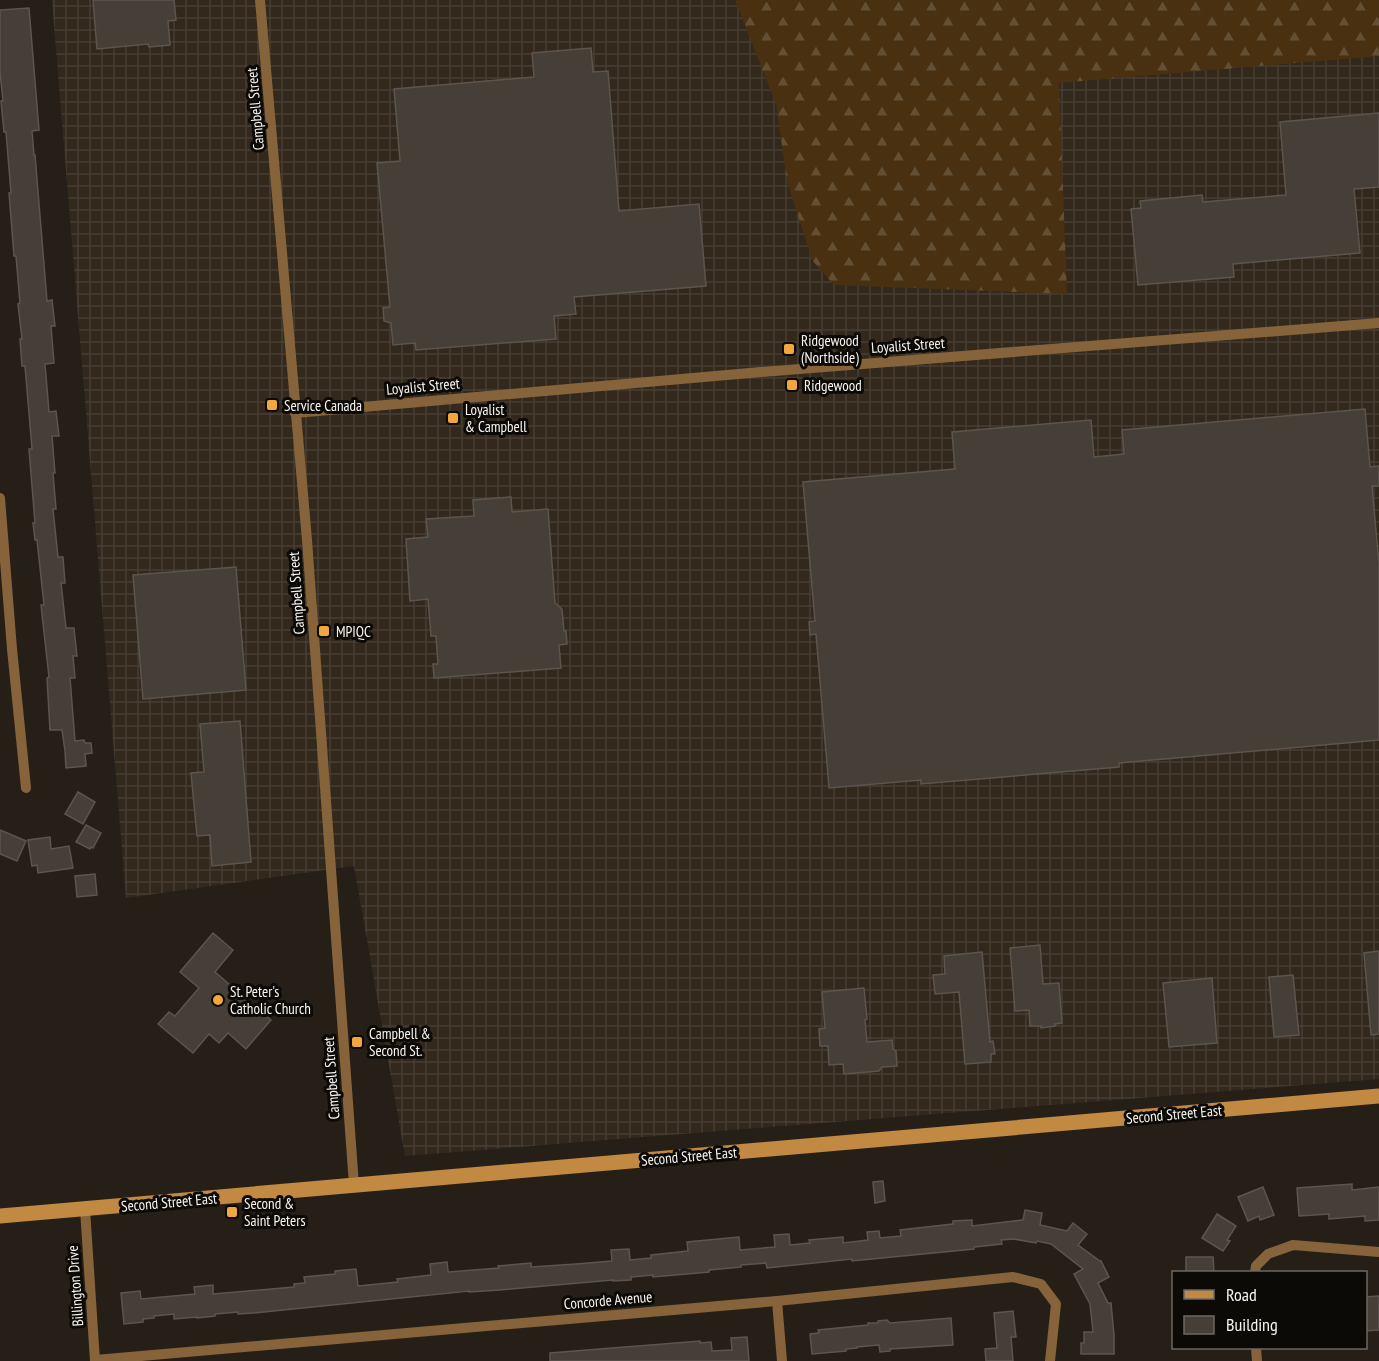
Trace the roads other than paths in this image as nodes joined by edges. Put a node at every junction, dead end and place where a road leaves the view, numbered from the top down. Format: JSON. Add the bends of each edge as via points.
{"nodes":[{"id":1,"x":260,"y":0,"type":"edge"},
{"id":2,"x":1379,"y":323,"type":"edge"},
{"id":3,"x":295,"y":413,"type":"junction"},
{"id":4,"x":0,"y":498,"type":"edge"},
{"id":5,"x":12,"y":649,"type":"junction"},
{"id":6,"x":0,"y":650,"type":"edge"},
{"id":7,"x":26,"y":788,"type":"dead end"},
{"id":8,"x":1379,"y":1096,"type":"edge"},
{"id":9,"x":354,"y":1185,"type":"junction"},
{"id":10,"x":85,"y":1209,"type":"junction"},
{"id":11,"x":0,"y":1216,"type":"edge"},
{"id":12,"x":1379,"y":1252,"type":"edge"},
{"id":13,"x":1255,"y":1271,"type":"edge"},
{"id":14,"x":777,"y":1300,"type":"junction"},
{"id":15,"x":95,"y":1360,"type":"edge"},
{"id":16,"x":782,"y":1361,"type":"edge"},
{"id":17,"x":1050,"y":1361,"type":"edge"}],
"edges":[{"from":1,"to":3,"type":"street","name":"Campbell Street"},
{"from":2,"to":3,"type":"street","name":"Loyalist Street"},
{"from":3,"to":9,"type":"street","name":"Campbell Street"},
{"from":4,"to":5,"type":"street"},
{"from":5,"to":6,"type":"street"},
{"from":5,"to":7,"type":"street"},
{"from":8,"to":9,"type":"main road","name":"Second Street East"},
{"from":9,"to":10,"type":"main road","name":"Second Street East"},
{"from":10,"to":11,"type":"main road","name":"Second Street East"},
{"from":10,"to":15,"type":"street","name":"Billington Drive"},
{"from":12,"to":13,"type":"street","via":[[1293,1245],[1268,1254]]},
{"from":14,"to":15,"type":"street","name":"Concorde Avenue"},
{"from":14,"to":16,"type":"street"},
{"from":14,"to":17,"type":"street","name":"Concorde Avenue","via":[[1013,1277],[1041,1284],[1056,1304]]}]}
